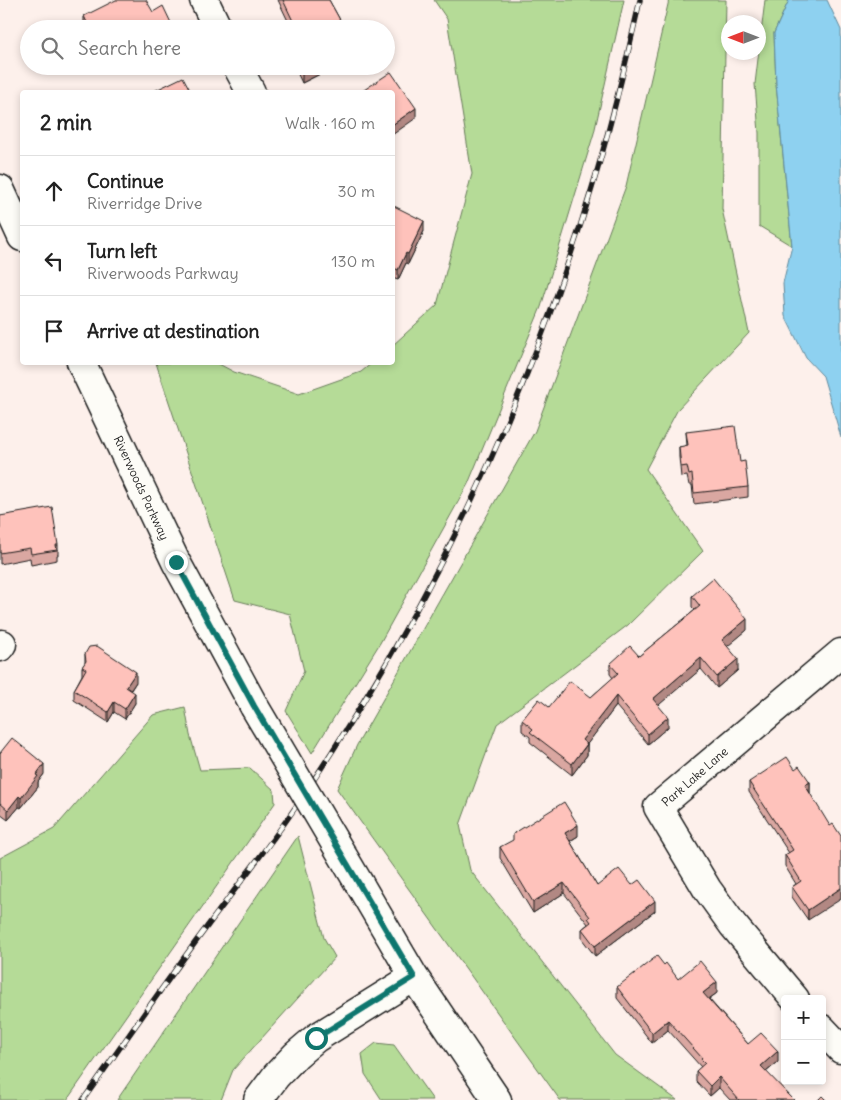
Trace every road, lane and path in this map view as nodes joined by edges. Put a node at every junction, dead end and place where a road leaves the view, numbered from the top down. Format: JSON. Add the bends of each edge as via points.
{"nodes":[{"id":1,"x":204,"y":0,"type":"edge"},
{"id":2,"x":214,"y":20,"type":"edge"},
{"id":3,"x":242,"y":75,"type":"edge"},
{"id":4,"x":250,"y":90,"type":"edge"},
{"id":5,"x":0,"y":189,"type":"edge"},
{"id":6,"x":20,"y":233,"type":"edge"},
{"id":7,"x":82,"y":365,"type":"edge"},
{"id":8,"x":841,"y":653,"type":"edge"},
{"id":9,"x":414,"y":977,"type":"junction"},
{"id":10,"x":792,"y":995,"type":"edge"},
{"id":11,"x":826,"y":1033,"type":"edge"},
{"id":12,"x":841,"y":1049,"type":"edge"},
{"id":13,"x":258,"y":1100,"type":"edge"},
{"id":14,"x":497,"y":1100,"type":"edge"}],
"edges":[{"from":1,"to":2,"type":"street"},
{"from":3,"to":4,"type":"street"},
{"from":5,"to":6,"type":"street"},
{"from":7,"to":9,"type":"street","name":"Riverwoods Parkway","bridge":true,"via":[[176,562],[254,706]]},
{"from":8,"to":10,"type":"street","name":"Park Lake Lane","via":[[658,807],[717,904]]},
{"from":9,"to":13,"type":"street","via":[[316,1038],[276,1076]]},
{"from":9,"to":14,"type":"street","name":"Riverwoods Parkway"},
{"from":11,"to":12,"type":"street"}]}
